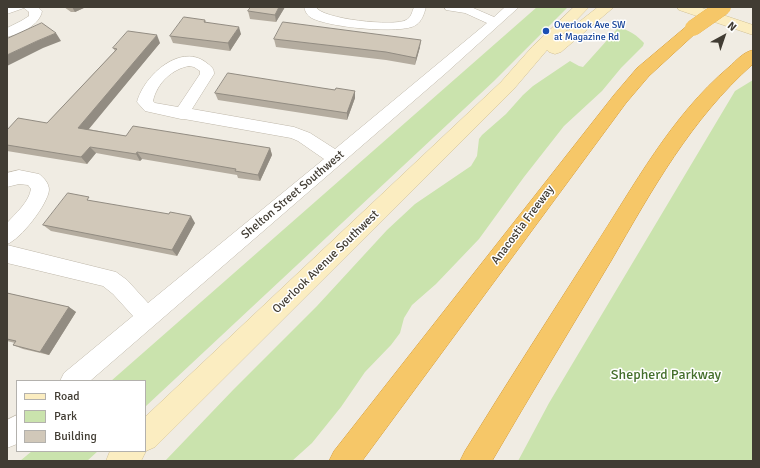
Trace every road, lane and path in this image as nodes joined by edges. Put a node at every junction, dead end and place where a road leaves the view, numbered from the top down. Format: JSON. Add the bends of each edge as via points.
{"nodes":[{"id":1,"x":18,"y":7,"type":"edge"},
{"id":2,"x":29,"y":7,"type":"edge"},
{"id":3,"x":310,"y":7,"type":"edge"},
{"id":4,"x":420,"y":7,"type":"edge"},
{"id":5,"x":450,"y":7,"type":"edge"},
{"id":6,"x":513,"y":7,"type":"edge"},
{"id":7,"x":582,"y":7,"type":"edge"},
{"id":8,"x":607,"y":7,"type":"edge"},
{"id":9,"x":723,"y":7,"type":"edge"},
{"id":10,"x":7,"y":10,"type":"edge"},
{"id":11,"x":690,"y":13,"type":"edge"},
{"id":12,"x":496,"y":22,"type":"junction"},
{"id":13,"x":753,"y":30,"type":"edge"},
{"id":14,"x":7,"y":33,"type":"edge"},
{"id":15,"x":753,"y":55,"type":"edge"},
{"id":16,"x":507,"y":86,"type":"junction"},
{"id":17,"x":181,"y":114,"type":"dead end"},
{"id":18,"x":336,"y":158,"type":"junction"},
{"id":19,"x":7,"y":180,"type":"edge"},
{"id":20,"x":7,"y":236,"type":"edge"},
{"id":21,"x":7,"y":254,"type":"edge"},
{"id":22,"x":148,"y":318,"type":"junction"},
{"id":23,"x":73,"y":380,"type":"edge"},
{"id":24,"x":16,"y":428,"type":"edge"},
{"id":25,"x":7,"y":436,"type":"edge"},
{"id":26,"x":146,"y":436,"type":"edge"},
{"id":27,"x":130,"y":452,"type":"edge"},
{"id":28,"x":121,"y":461,"type":"edge"},
{"id":29,"x":344,"y":461,"type":"edge"},
{"id":30,"x":475,"y":461,"type":"edge"}],
"edges":[{"from":1,"to":10,"type":"street"},
{"from":2,"to":14,"type":"street","via":[[36,11],[35,17]]},
{"from":3,"to":4,"type":"street","via":[[314,14],[325,18],[390,27],[404,26],[413,21]]},
{"from":5,"to":12,"type":"street","via":[[468,10]]},
{"from":6,"to":12,"type":"street","name":"Shelton Street Southwest"},
{"from":7,"to":16,"type":"street","name":"Overlook Avenue Southwest","via":[[538,50]]},
{"from":8,"to":16,"type":"street","name":"Overlook Avenue Southwest"},
{"from":9,"to":11,"type":"highway","name":"Anacostia Freeway","bridge":true},
{"from":11,"to":13,"type":"street"},
{"from":11,"to":29,"type":"highway","name":"Anacostia Freeway","via":[[620,99]]},
{"from":12,"to":18,"type":"street","name":"Shelton Street Southwest"},
{"from":15,"to":30,"type":"highway","via":[[710,95],[674,141]]},
{"from":16,"to":26,"type":"street","name":"Overlook Avenue Southwest"},
{"from":17,"to":18,"type":"street","via":[[294,133]]},
{"from":18,"to":22,"type":"street","name":"Shelton Street Southwest"},
{"from":19,"to":20,"type":"street","via":[[19,177],[33,179],[40,186],[40,191],[34,203]]},
{"from":21,"to":22,"type":"street","via":[[109,278]]},
{"from":22,"to":23,"type":"street","name":"Shelton Street Southwest"},
{"from":24,"to":25,"type":"street"},
{"from":27,"to":28,"type":"street"}]}
